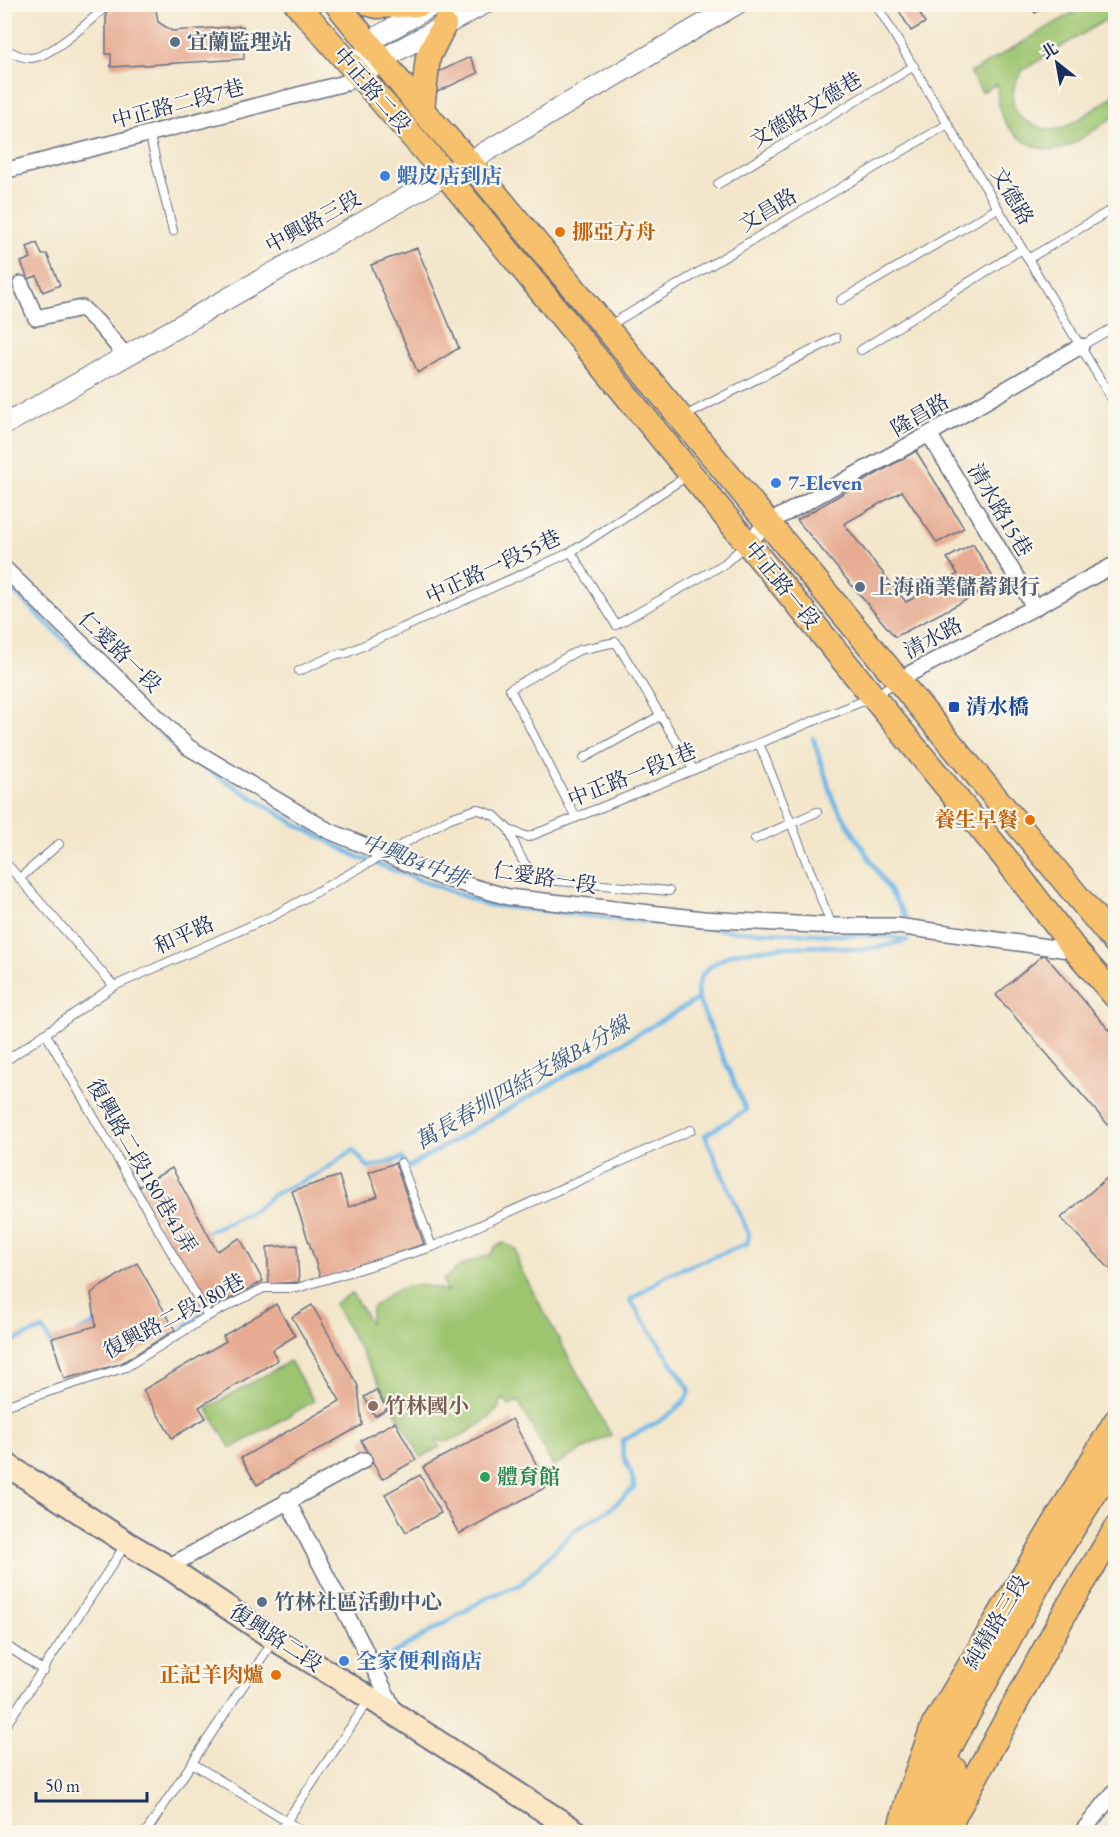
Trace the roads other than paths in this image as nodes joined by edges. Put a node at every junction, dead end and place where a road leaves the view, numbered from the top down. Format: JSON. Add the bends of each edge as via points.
{"nodes":[{"id":1,"x":109,"y":4,"type":"edge"},
{"id":2,"x":297,"y":4,"type":"edge"},
{"id":3,"x":337,"y":4,"type":"edge"},
{"id":4,"x":370,"y":4,"type":"edge"},
{"id":5,"x":421,"y":4,"type":"edge"},
{"id":6,"x":484,"y":4,"type":"edge"},
{"id":7,"x":737,"y":4,"type":"edge"},
{"id":8,"x":876,"y":4,"type":"edge"},
{"id":9,"x":440,"y":15,"type":"edge"},
{"id":10,"x":4,"y":48,"type":"edge"},
{"id":11,"x":375,"y":50,"type":"junction"},
{"id":12,"x":914,"y":66,"type":"junction"},
{"id":13,"x":360,"y":77,"type":"junction"},
{"id":14,"x":422,"y":110,"type":"junction"},
{"id":15,"x":948,"y":124,"type":"junction"},
{"id":16,"x":149,"y":133,"type":"junction"},
{"id":17,"x":469,"y":162,"type":"junction"},
{"id":18,"x":4,"y":171,"type":"edge"},
{"id":19,"x":446,"y":175,"type":"junction"},
{"id":20,"x":718,"y":184,"type":"dead end"},
{"id":21,"x":1116,"y":207,"type":"edge"},
{"id":22,"x":998,"y":208,"type":"junction"},
{"id":23,"x":173,"y":231,"type":"dead end"},
{"id":24,"x":1022,"y":249,"type":"junction"},
{"id":25,"x":1028,"y":259,"type":"junction"},
{"id":26,"x":21,"y":284,"type":"dead end"},
{"id":27,"x":841,"y":300,"type":"dead end"},
{"id":28,"x":1116,"y":326,"type":"edge"},
{"id":29,"x":606,"y":327,"type":"junction"},
{"id":30,"x":836,"y":338,"type":"dead end"},
{"id":31,"x":1081,"y":346,"type":"junction"},
{"id":32,"x":861,"y":350,"type":"dead end"},
{"id":33,"x":126,"y":356,"type":"junction"},
{"id":34,"x":1116,"y":406,"type":"edge"},
{"id":35,"x":681,"y":418,"type":"junction"},
{"id":36,"x":4,"y":425,"type":"edge"},
{"id":37,"x":929,"y":434,"type":"junction"},
{"id":38,"x":690,"y":473,"type":"junction"},
{"id":39,"x":768,"y":523,"type":"junction"},
{"id":40,"x":747,"y":543,"type":"junction"},
{"id":41,"x":572,"y":552,"type":"junction"},
{"id":42,"x":1116,"y":564,"type":"edge"},
{"id":43,"x":4,"y":568,"type":"edge"},
{"id":44,"x":1035,"y":608,"type":"junction"},
{"id":45,"x":299,"y":671,"type":"dead end"},
{"id":46,"x":898,"y":680,"type":"junction"},
{"id":47,"x":873,"y":697,"type":"junction"},
{"id":48,"x":660,"y":716,"type":"junction"},
{"id":49,"x":759,"y":743,"type":"junction"},
{"id":50,"x":584,"y":758,"type":"dead end"},
{"id":51,"x":693,"y":770,"type":"junction"},
{"id":52,"x":817,"y":812,"type":"dead end"},
{"id":53,"x":576,"y":818,"type":"junction"},
{"id":54,"x":791,"y":823,"type":"junction"},
{"id":55,"x":509,"y":830,"type":"junction"},
{"id":56,"x":755,"y":839,"type":"dead end"},
{"id":57,"x":59,"y":844,"type":"dead end"},
{"id":58,"x":385,"y":853,"type":"junction"},
{"id":59,"x":4,"y":861,"type":"edge"},
{"id":60,"x":20,"y":878,"type":"junction"},
{"id":61,"x":669,"y":891,"type":"dead end"},
{"id":62,"x":832,"y":926,"type":"junction"},
{"id":63,"x":1116,"y":943,"type":"edge"},
{"id":64,"x":1076,"y":951,"type":"junction"},
{"id":65,"x":114,"y":986,"type":"junction"},
{"id":66,"x":1116,"y":997,"type":"edge"},
{"id":67,"x":46,"y":1034,"type":"junction"},
{"id":68,"x":4,"y":1062,"type":"edge"},
{"id":69,"x":691,"y":1130,"type":"dead end"},
{"id":70,"x":401,"y":1163,"type":"dead end"},
{"id":71,"x":432,"y":1247,"type":"junction"},
{"id":72,"x":208,"y":1316,"type":"junction"},
{"id":73,"x":4,"y":1406,"type":"edge"},
{"id":74,"x":1116,"y":1421,"type":"edge"},
{"id":75,"x":1116,"y":1459,"type":"edge"},
{"id":76,"x":364,"y":1460,"type":"dead end"},
{"id":77,"x":4,"y":1463,"type":"edge"},
{"id":78,"x":1116,"y":1486,"type":"edge"},
{"id":79,"x":287,"y":1500,"type":"junction"},
{"id":80,"x":1116,"y":1529,"type":"edge"},
{"id":81,"x":127,"y":1543,"type":"junction"},
{"id":82,"x":168,"y":1567,"type":"junction"},
{"id":83,"x":274,"y":1640,"type":"junction"},
{"id":84,"x":4,"y":1644,"type":"edge"},
{"id":85,"x":44,"y":1671,"type":"junction"},
{"id":86,"x":370,"y":1698,"type":"junction"},
{"id":87,"x":397,"y":1717,"type":"junction"},
{"id":88,"x":4,"y":1728,"type":"edge"},
{"id":89,"x":192,"y":1763,"type":"junction"},
{"id":90,"x":1116,"y":1790,"type":"edge"},
{"id":91,"x":286,"y":1821,"type":"junction"},
{"id":92,"x":146,"y":1833,"type":"edge"},
{"id":93,"x":279,"y":1833,"type":"edge"},
{"id":94,"x":304,"y":1833,"type":"edge"},
{"id":95,"x":577,"y":1833,"type":"edge"},
{"id":96,"x":898,"y":1833,"type":"edge"},
{"id":97,"x":914,"y":1833,"type":"edge"},
{"id":98,"x":933,"y":1833,"type":"edge"},
{"id":99,"x":950,"y":1833,"type":"edge"},
{"id":100,"x":1082,"y":1833,"type":"edge"}],
"edges":[{"from":1,"to":10,"type":"lane","via":[[45,55],[30,58]]},
{"from":2,"to":13,"type":"main road","name":"中正路二段"},
{"from":3,"to":11,"type":"main road","name":"中正路二段"},
{"from":4,"to":5,"type":"main road"},
{"from":6,"to":9,"type":"street"},
{"from":7,"to":17,"type":"street","name":"中興路三段"},
{"from":8,"to":12,"type":"lane","name":"文德路"},
{"from":9,"to":11,"type":"street"},
{"from":9,"to":14,"type":"main road","via":[[428,57]]},
{"from":11,"to":13,"type":"street"},
{"from":11,"to":14,"type":"main road","name":"中正路二段"},
{"from":12,"to":15,"type":"lane","name":"文德路"},
{"from":12,"to":20,"type":"lane","name":"文德路文德巷"},
{"from":13,"to":16,"type":"street","name":"中正路二段7巷"},
{"from":13,"to":19,"type":"main road","name":"中正路二段"},
{"from":14,"to":17,"type":"main road","name":"中正路二段"},
{"from":15,"to":22,"type":"lane","name":"文德路"},
{"from":15,"to":29,"type":"lane","name":"文昌路"},
{"from":16,"to":18,"type":"street","name":"中正路二段7巷"},
{"from":16,"to":23,"type":"lane"},
{"from":17,"to":19,"type":"street","name":"中興路三段"},
{"from":17,"to":29,"type":"main road","name":"中正路一段"},
{"from":19,"to":33,"type":"street","name":"中興路三段"},
{"from":19,"to":38,"type":"main road","name":"中正路一段"},
{"from":21,"to":25,"type":"lane"},
{"from":22,"to":24,"type":"lane","name":"文德路"},
{"from":22,"to":27,"type":"lane"},
{"from":24,"to":25,"type":"lane","name":"文德路"},
{"from":24,"to":32,"type":"lane"},
{"from":25,"to":31,"type":"lane","name":"文德路"},
{"from":26,"to":33,"type":"street","via":[[36,318],[82,308]]},
{"from":28,"to":31,"type":"lane","name":"隆昌路"},
{"from":29,"to":35,"type":"main road","name":"中正路一段"},
{"from":30,"to":35,"type":"lane"},
{"from":31,"to":34,"type":"lane","name":"文德路"},
{"from":31,"to":37,"type":"street","name":"隆昌路"},
{"from":33,"to":36,"type":"street","name":"中興路三段"},
{"from":35,"to":39,"type":"main road","name":"中正路一段"},
{"from":37,"to":39,"type":"street","name":"隆昌路"},
{"from":37,"to":44,"type":"street","name":"清水路15巷"},
{"from":38,"to":40,"type":"main road","name":"中正路一段"},
{"from":38,"to":41,"type":"lane","name":"中正路一段55巷"},
{"from":39,"to":40,"type":"street","name":"隆昌路"},
{"from":39,"to":46,"type":"main road","name":"中正路一段"},
{"from":40,"to":41,"type":"lane","via":[[724,564],[616,625]]},
{"from":40,"to":47,"type":"main road","name":"中正路一段"},
{"from":41,"to":45,"type":"lane","name":"中正路一段55巷"},
{"from":42,"to":44,"type":"street","name":"清水路"},
{"from":43,"to":58,"type":"street","name":"仁愛路一段","via":[[188,747],[327,830]]},
{"from":44,"to":46,"type":"street","name":"清水路"},
{"from":46,"to":47,"type":"lane","name":"中正路一段1巷"},
{"from":46,"to":63,"type":"main road","name":"中正路一段"},
{"from":47,"to":49,"type":"lane","name":"中正路一段1巷"},
{"from":47,"to":64,"type":"main road","name":"中正路一段"},
{"from":48,"to":50,"type":"lane"},
{"from":48,"to":51,"type":"lane"},
{"from":48,"to":53,"type":"lane","via":[[616,642],[579,650],[510,689]]},
{"from":49,"to":51,"type":"lane","name":"中正路一段1巷"},
{"from":49,"to":54,"type":"lane"},
{"from":51,"to":53,"type":"lane","name":"中正路一段1巷"},
{"from":52,"to":54,"type":"lane"},
{"from":53,"to":55,"type":"lane","name":"中正路一段1巷","via":[[528,837]]},
{"from":54,"to":56,"type":"lane"},
{"from":54,"to":62,"type":"lane"},
{"from":55,"to":58,"type":"lane","via":[[495,816],[477,809],[450,818]]},
{"from":55,"to":61,"type":"lane","via":[[530,872],[547,880]]},
{"from":57,"to":60,"type":"lane"},
{"from":58,"to":62,"type":"street","name":"仁愛路一段","via":[[440,877],[507,897],[703,919]]},
{"from":58,"to":65,"type":"lane","name":"和平路","via":[[273,916]]},
{"from":59,"to":60,"type":"lane"},
{"from":60,"to":65,"type":"lane"},
{"from":62,"to":64,"type":"street","name":"仁愛路一段","via":[[897,926]]},
{"from":64,"to":66,"type":"main road","name":"中正路一段"},
{"from":65,"to":67,"type":"lane","name":"和平路"},
{"from":67,"to":68,"type":"lane","name":"和平路"},
{"from":67,"to":72,"type":"lane","name":"復興路二段180巷41弄"},
{"from":69,"to":71,"type":"lane","name":"復興路二段180巷"},
{"from":70,"to":71,"type":"lane"},
{"from":71,"to":72,"type":"lane","name":"復興路二段180巷","via":[[297,1288],[264,1288]]},
{"from":72,"to":73,"type":"lane","name":"復興路二段180巷","via":[[126,1367]]},
{"from":74,"to":96,"type":"main road","name":"純精路三段","via":[[933,1727]]},
{"from":75,"to":97,"type":"main road","name":"純精路三段","via":[[1043,1576],[953,1741],[922,1804]]},
{"from":76,"to":79,"type":"street"},
{"from":77,"to":81,"type":"main road","name":"復興路二段"},
{"from":78,"to":98,"type":"main road","name":"純精路三段","via":[[962,1745]]},
{"from":79,"to":82,"type":"street"},
{"from":79,"to":87,"type":"street"},
{"from":80,"to":99,"type":"main road","via":[[1062,1617],[954,1816]]},
{"from":81,"to":82,"type":"main road","name":"復興路二段"},
{"from":81,"to":85,"type":"lane"},
{"from":82,"to":83,"type":"main road","name":"復興路二段"},
{"from":83,"to":86,"type":"main road","name":"復興路二段"},
{"from":83,"to":89,"type":"lane"},
{"from":84,"to":85,"type":"lane"},
{"from":85,"to":88,"type":"lane"},
{"from":86,"to":87,"type":"main road","name":"復興路二段"},
{"from":86,"to":91,"type":"lane"},
{"from":87,"to":95,"type":"main road","name":"復興路二段"},
{"from":89,"to":91,"type":"lane"},
{"from":89,"to":92,"type":"lane"},
{"from":90,"to":100,"type":"street"},
{"from":91,"to":93,"type":"lane"},
{"from":91,"to":94,"type":"lane"}]}
